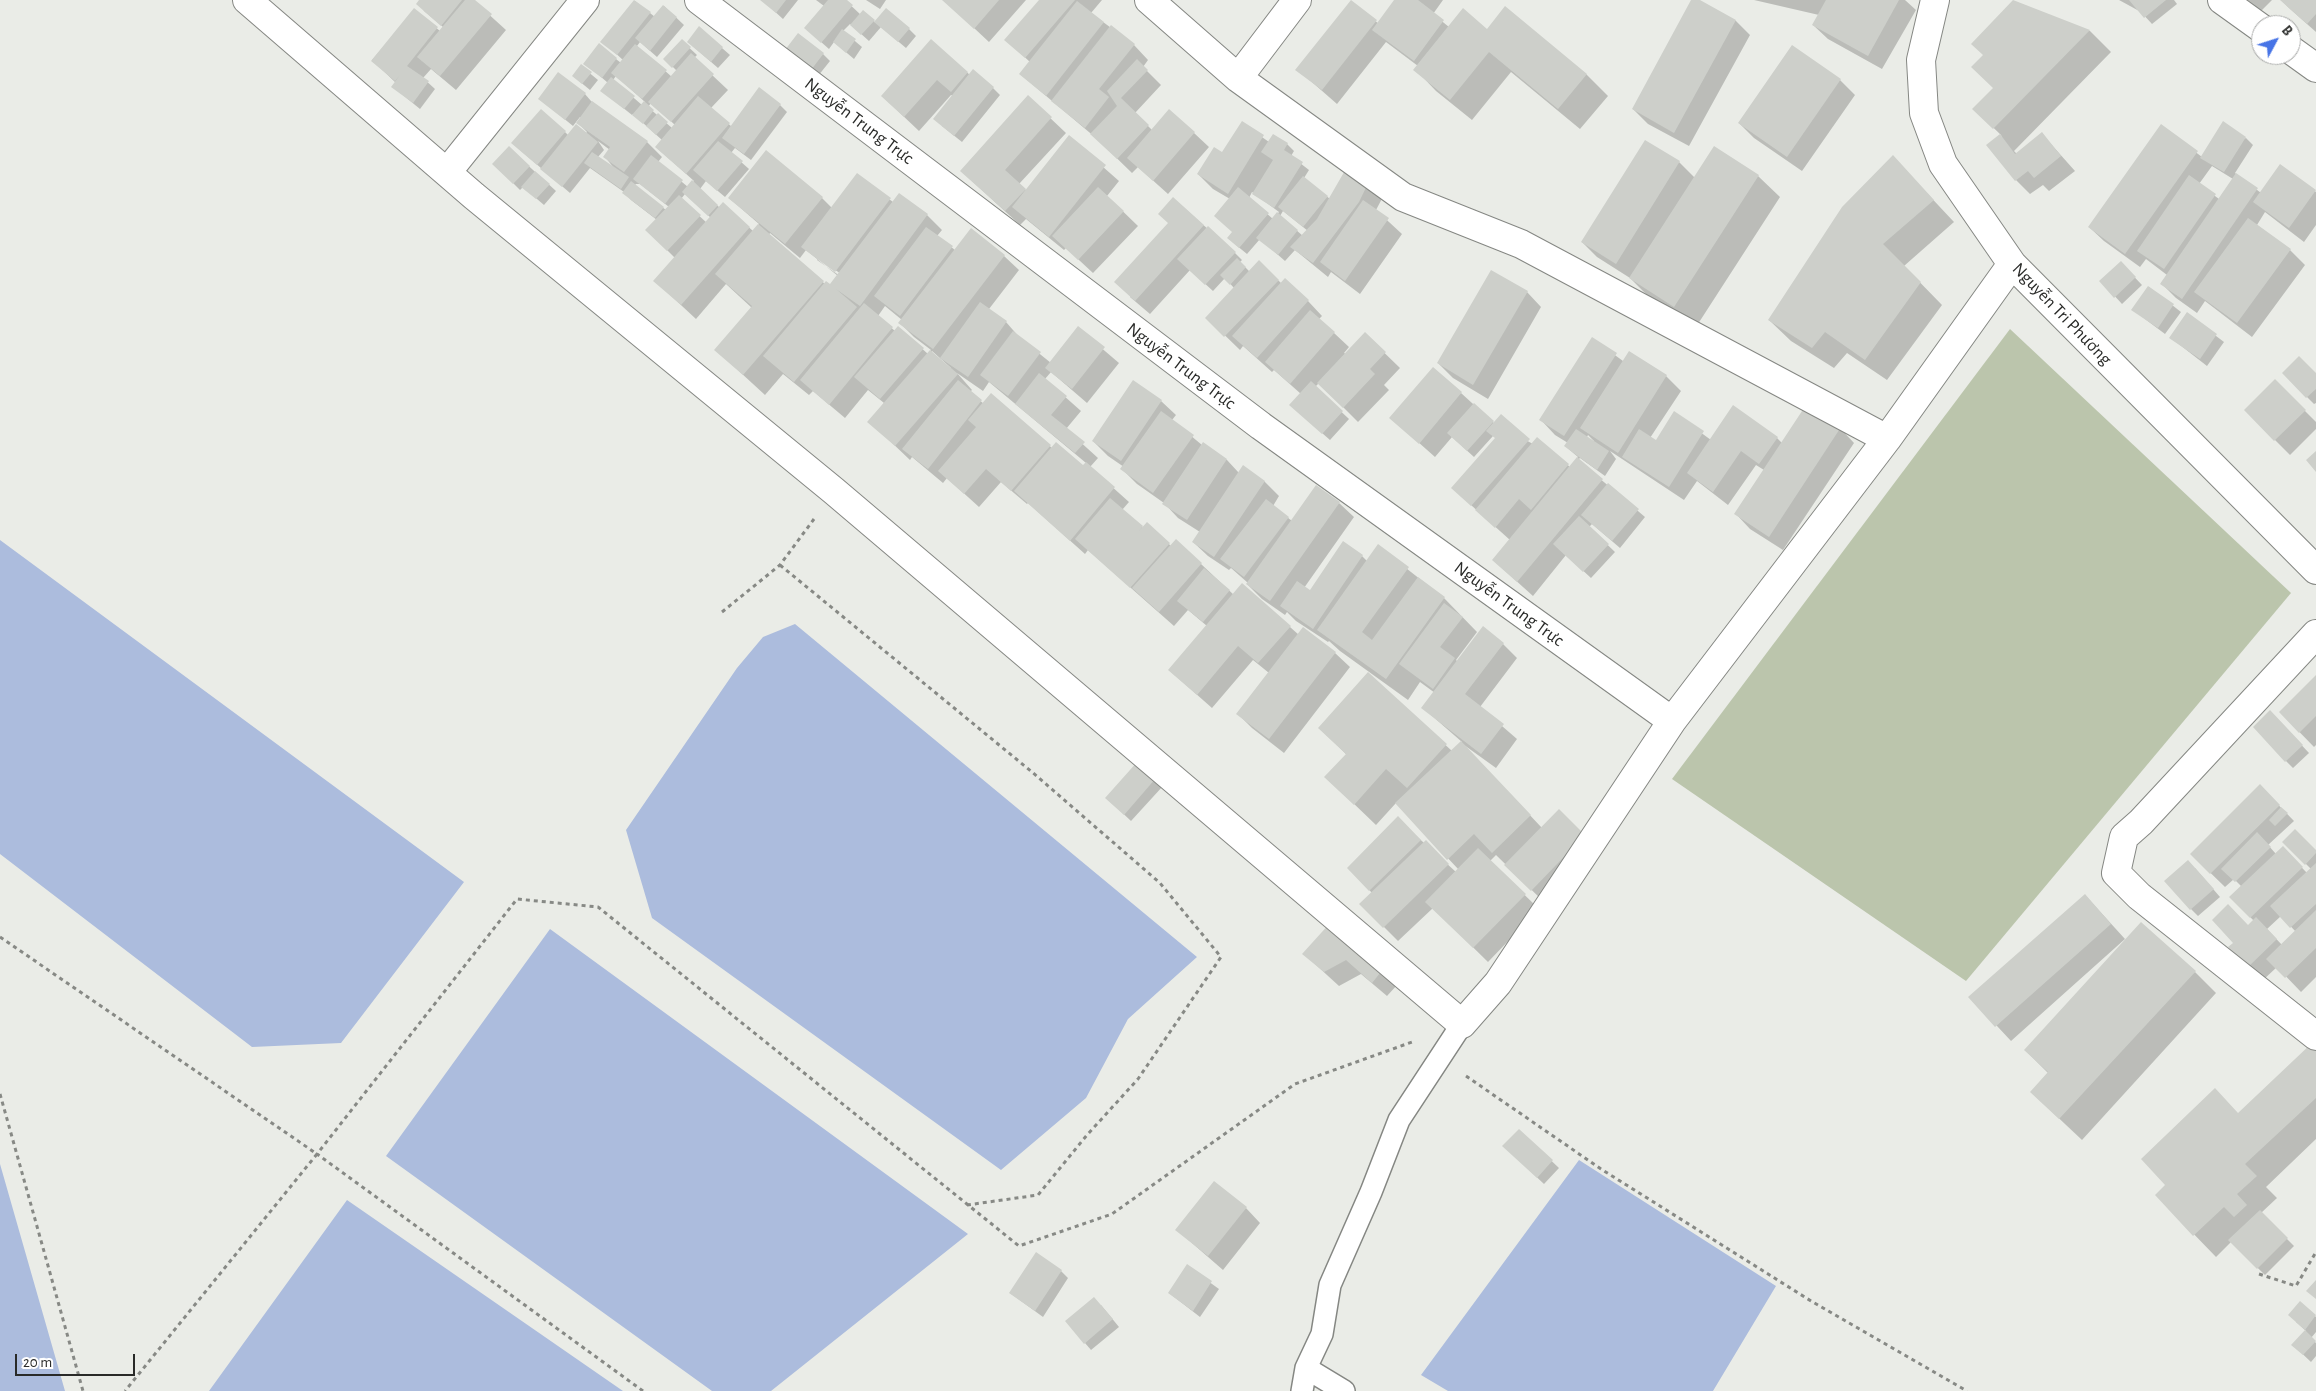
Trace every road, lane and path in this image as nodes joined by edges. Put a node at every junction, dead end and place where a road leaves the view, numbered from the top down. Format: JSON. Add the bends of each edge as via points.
{"nodes":[{"id":1,"x":247,"y":0,"type":"edge"},
{"id":2,"x":585,"y":0,"type":"edge"},
{"id":3,"x":699,"y":0,"type":"edge"},
{"id":4,"x":1149,"y":0,"type":"edge"},
{"id":5,"x":1297,"y":0,"type":"edge"},
{"id":6,"x":1935,"y":0,"type":"edge"},
{"id":7,"x":2222,"y":0,"type":"edge"},
{"id":8,"x":2251,"y":21,"type":"edge"},
{"id":9,"x":2301,"y":57,"type":"edge"},
{"id":10,"x":2316,"y":68,"type":"edge"},
{"id":11,"x":1238,"y":78,"type":"junction"},
{"id":12,"x":448,"y":171,"type":"junction"},
{"id":13,"x":2012,"y":264,"type":"junction"},
{"id":14,"x":1886,"y":439,"type":"junction"},
{"id":15,"x":834,"y":491,"type":"junction"},
{"id":16,"x":780,"y":565,"type":"junction"},
{"id":17,"x":2316,"y":570,"type":"edge"},
{"id":18,"x":722,"y":612,"type":"dead end"},
{"id":19,"x":2316,"y":634,"type":"edge"},
{"id":20,"x":1672,"y":721,"type":"junction"},
{"id":21,"x":0,"y":937,"type":"edge"},
{"id":22,"x":1462,"y":1024,"type":"junction"},
{"id":23,"x":2316,"y":1036,"type":"edge"},
{"id":24,"x":1440,"y":1059,"type":"junction"},
{"id":25,"x":0,"y":1094,"type":"edge"},
{"id":26,"x":317,"y":1154,"type":"junction"},
{"id":27,"x":968,"y":1205,"type":"junction"},
{"id":28,"x":2316,"y":1252,"type":"edge"},
{"id":29,"x":2259,"y":1274,"type":"dead end"},
{"id":30,"x":1306,"y":1368,"type":"junction"},
{"id":31,"x":83,"y":1391,"type":"edge"},
{"id":32,"x":125,"y":1391,"type":"edge"},
{"id":33,"x":643,"y":1391,"type":"edge"},
{"id":34,"x":1302,"y":1391,"type":"edge"},
{"id":35,"x":1344,"y":1391,"type":"edge"},
{"id":36,"x":1967,"y":1391,"type":"edge"}],
"edges":[{"from":1,"to":12,"type":"street"},
{"from":2,"to":12,"type":"street"},
{"from":3,"to":20,"type":"street","name":"Nguyễn Trung Trực","via":[[1261,426]]},
{"from":4,"to":11,"type":"street"},
{"from":5,"to":11,"type":"street"},
{"from":6,"to":13,"type":"street","name":"Nguyễn Tri Phương","via":[[1921,60],[1924,113],[1943,164]]},
{"from":7,"to":8,"type":"street"},
{"from":9,"to":10,"type":"street"},
{"from":11,"to":14,"type":"street","via":[[1404,197],[1521,244]]},
{"from":12,"to":15,"type":"street","via":[[474,196]]},
{"from":13,"to":14,"type":"street"},
{"from":13,"to":17,"type":"street","name":"Nguyễn Tri Phương"},
{"from":14,"to":20,"type":"street"},
{"from":15,"to":16,"type":"path"},
{"from":15,"to":22,"type":"street"},
{"from":16,"to":18,"type":"path"},
{"from":16,"to":27,"type":"path","via":[[1032,772],[1160,883],[1221,957],[1138,1079],[1038,1195]]},
{"from":19,"to":23,"type":"street","via":[[2142,822],[2124,837],[2116,873],[2140,896]]},
{"from":20,"to":22,"type":"street","via":[[1498,983]]},
{"from":21,"to":26,"type":"path"},
{"from":22,"to":24,"type":"lane"},
{"from":22,"to":27,"type":"path","via":[[1294,1084],[1112,1214],[1019,1246]]},
{"from":24,"to":30,"type":"lane","via":[[1399,1120],[1372,1192],[1330,1285],[1322,1334]]},
{"from":24,"to":36,"type":"path","via":[[1610,1174],[1811,1301]]},
{"from":25,"to":31,"type":"path"},
{"from":26,"to":27,"type":"path","via":[[517,899],[598,907]]},
{"from":26,"to":32,"type":"path"},
{"from":26,"to":33,"type":"path"},
{"from":28,"to":29,"type":"path","via":[[2296,1286]]},
{"from":30,"to":34,"type":"lane"},
{"from":30,"to":35,"type":"lane"}]}
